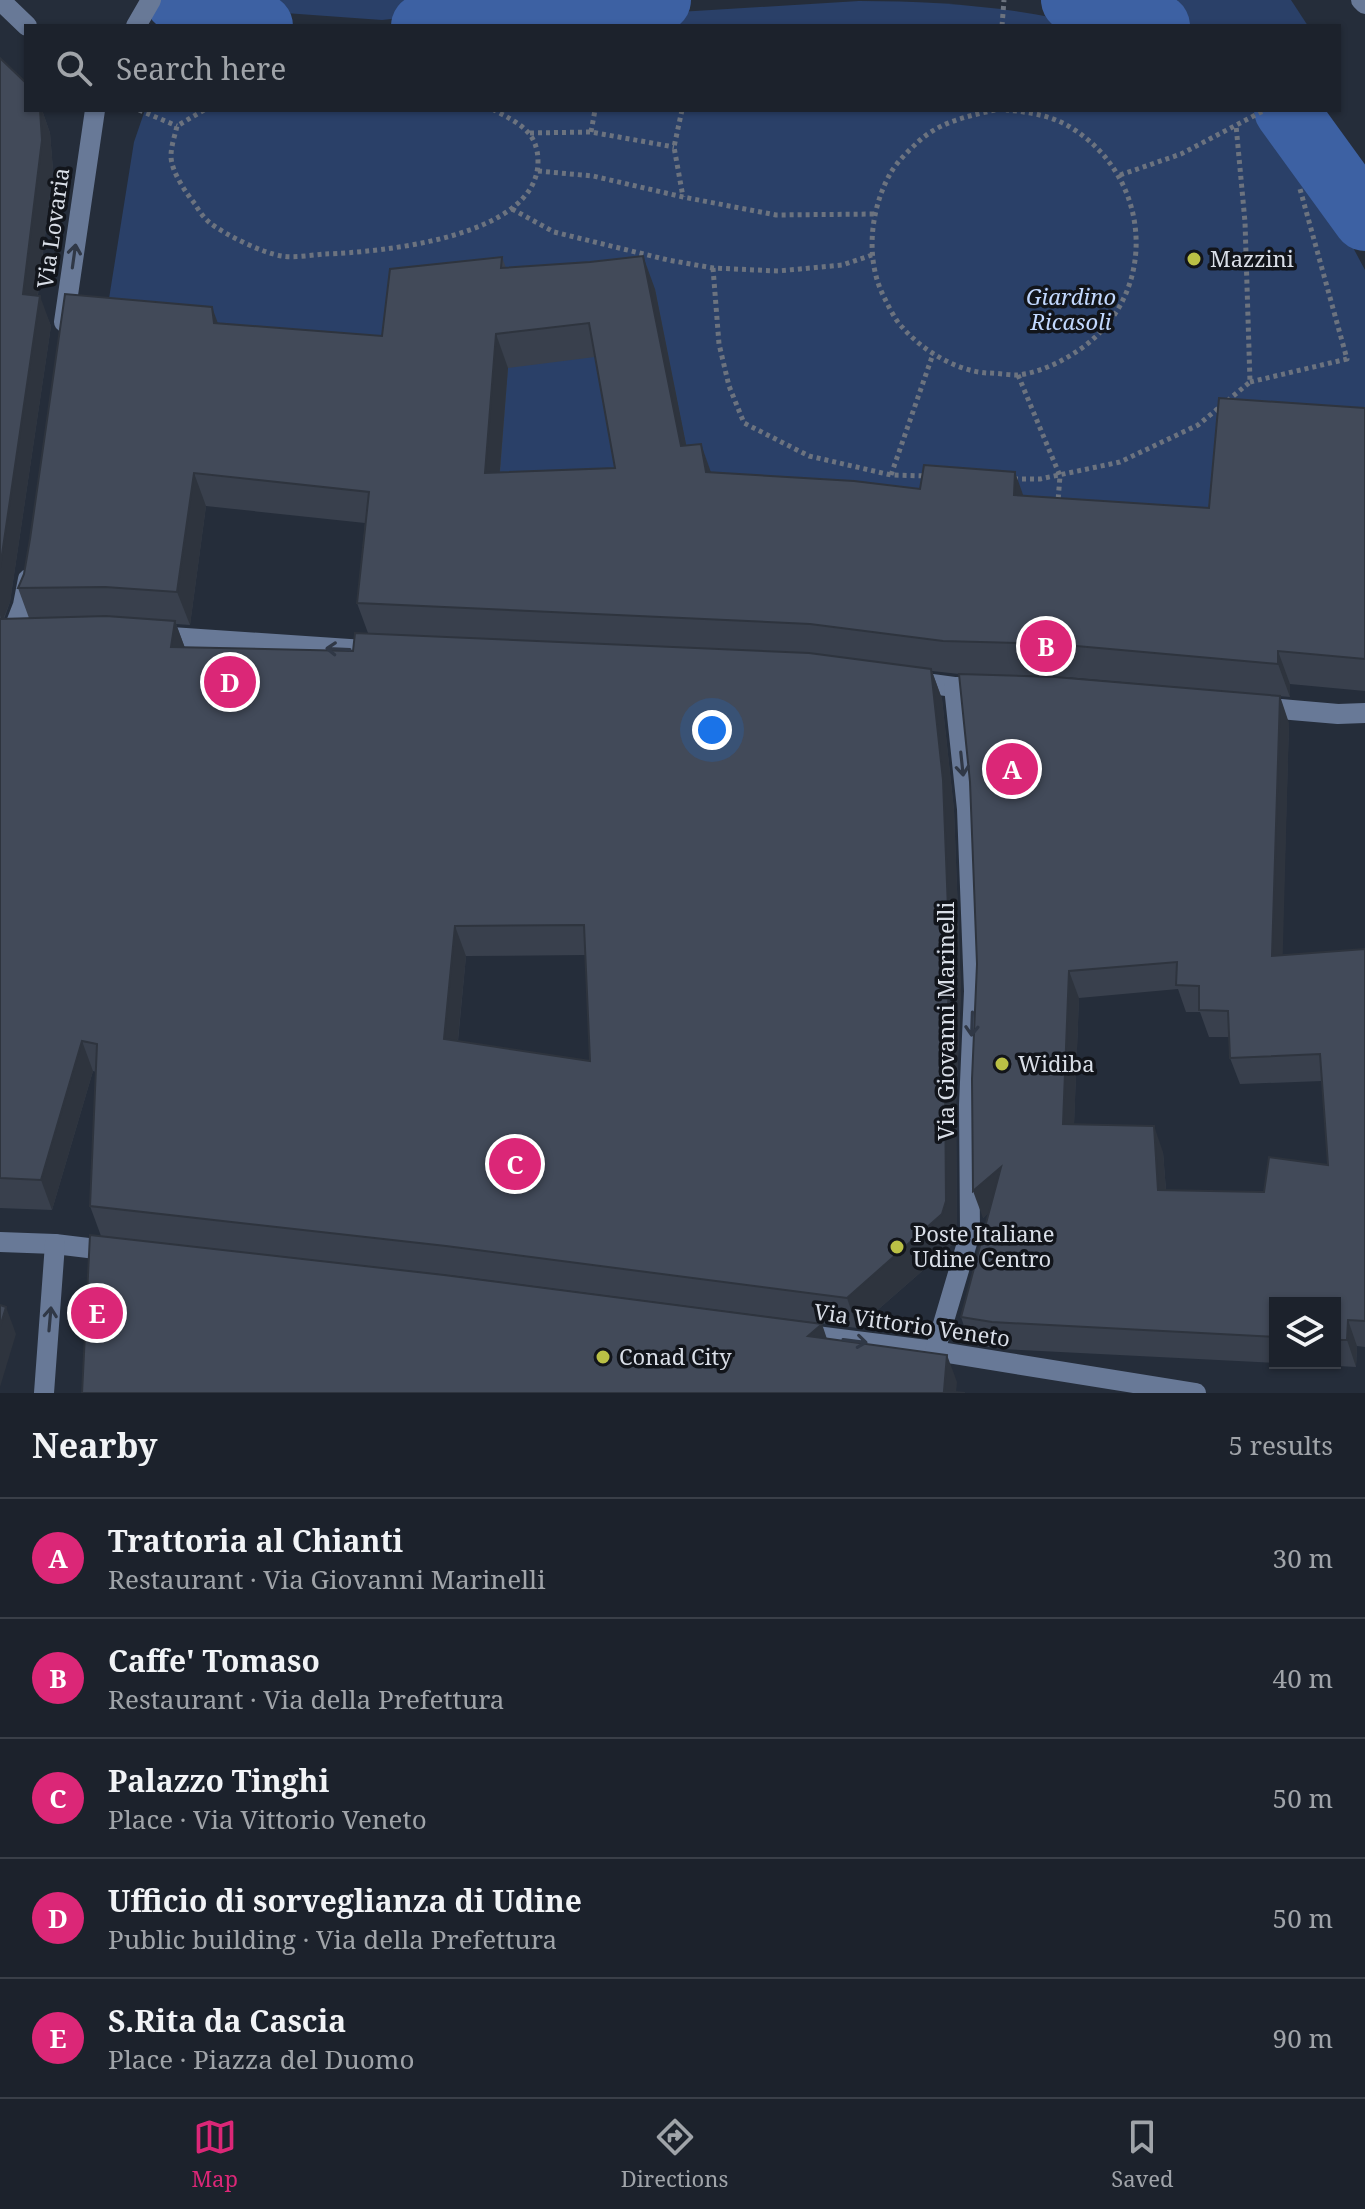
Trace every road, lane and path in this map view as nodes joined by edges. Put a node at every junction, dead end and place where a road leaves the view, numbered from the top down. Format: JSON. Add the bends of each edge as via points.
{"nodes":[{"id":1,"x":0,"y":0,"type":"edge"},
{"id":2,"x":1004,"y":0,"type":"edge"},
{"id":3,"x":25,"y":24,"type":"edge"},
{"id":4,"x":1002,"y":24,"type":"edge"},
{"id":5,"x":95,"y":112,"type":"edge"},
{"id":6,"x":144,"y":112,"type":"edge"},
{"id":7,"x":201,"y":112,"type":"edge"},
{"id":8,"x":498,"y":112,"type":"edge"},
{"id":9,"x":595,"y":112,"type":"edge"},
{"id":10,"x":682,"y":112,"type":"edge"},
{"id":11,"x":986,"y":112,"type":"edge"},
{"id":12,"x":1025,"y":112,"type":"edge"},
{"id":13,"x":1261,"y":112,"type":"edge"},
{"id":14,"x":1236,"y":125,"type":"junction"},
{"id":15,"x":177,"y":126,"type":"junction"},
{"id":16,"x":591,"y":132,"type":"junction"},
{"id":17,"x":530,"y":133,"type":"junction"},
{"id":18,"x":674,"y":147,"type":"junction"},
{"id":19,"x":538,"y":171,"type":"junction"},
{"id":20,"x":1120,"y":175,"type":"junction"},
{"id":21,"x":1300,"y":189,"type":"dead end"},
{"id":22,"x":683,"y":197,"type":"junction"},
{"id":23,"x":512,"y":209,"type":"junction"},
{"id":24,"x":875,"y":214,"type":"junction"},
{"id":25,"x":872,"y":255,"type":"junction"},
{"id":26,"x":713,"y":268,"type":"junction"},
{"id":27,"x":62,"y":340,"type":"edge"},
{"id":28,"x":933,"y":354,"type":"junction"},
{"id":29,"x":1018,"y":375,"type":"junction"},
{"id":30,"x":1250,"y":382,"type":"junction"},
{"id":31,"x":891,"y":475,"type":"junction"},
{"id":32,"x":1060,"y":476,"type":"junction"},
{"id":33,"x":935,"y":477,"type":"edge"},
{"id":34,"x":1010,"y":479,"type":"edge"},
{"id":35,"x":1058,"y":503,"type":"edge"},
{"id":36,"x":31,"y":555,"type":"edge"},
{"id":37,"x":132,"y":634,"type":"edge"},
{"id":38,"x":13,"y":636,"type":"edge"},
{"id":39,"x":394,"y":651,"type":"edge"},
{"id":40,"x":895,"y":679,"type":"edge"},
{"id":41,"x":954,"y":687,"type":"junction"},
{"id":42,"x":1007,"y":688,"type":"edge"},
{"id":43,"x":1232,"y":705,"type":"edge"},
{"id":44,"x":1365,"y":713,"type":"edge"},
{"id":45,"x":0,"y":1242,"type":"edge"},
{"id":46,"x":55,"y":1244,"type":"junction"},
{"id":47,"x":132,"y":1253,"type":"edge"},
{"id":48,"x":780,"y":1331,"type":"edge"},
{"id":49,"x":935,"y":1351,"type":"junction"},
{"id":50,"x":44,"y":1393,"type":"edge"},
{"id":51,"x":1196,"y":1393,"type":"edge"}],
"edges":[{"from":1,"to":3,"type":"street"},
{"from":2,"to":4,"type":"path"},
{"from":27,"to":5,"type":"street","name":"Via Lovaria","one_way":true},
{"from":6,"to":15,"type":"path"},
{"from":7,"to":15,"type":"path"},
{"from":8,"to":17,"type":"path"},
{"from":9,"to":16,"type":"path"},
{"from":10,"to":18,"type":"path"},
{"from":11,"to":24,"type":"path","via":[[956,119],[919,140],[891,173]]},
{"from":12,"to":20,"type":"path","via":[[1068,126],[1097,147]]},
{"from":13,"to":14,"type":"path"},
{"from":14,"to":20,"type":"path","via":[[1181,154]]},
{"from":14,"to":30,"type":"path"},
{"from":15,"to":23,"type":"path","via":[[170,157],[182,188],[207,221],[242,242],[281,256],[365,253],[448,238]]},
{"from":16,"to":17,"type":"path"},
{"from":16,"to":18,"type":"path"},
{"from":17,"to":19,"type":"path","via":[[538,151]]},
{"from":18,"to":22,"type":"path"},
{"from":19,"to":22,"type":"path","via":[[593,176]]},
{"from":19,"to":23,"type":"path"},
{"from":20,"to":29,"type":"path","via":[[1135,216],[1136,260],[1123,302],[1097,338],[1061,363]]},
{"from":21,"to":30,"type":"path","via":[[1347,359]]},
{"from":22,"to":24,"type":"path","via":[[776,215]]},
{"from":23,"to":26,"type":"path","via":[[554,232]]},
{"from":24,"to":25,"type":"path"},
{"from":25,"to":26,"type":"path","via":[[842,265],[778,271]]},
{"from":25,"to":28,"type":"path","via":[[882,294],[902,328]]},
{"from":26,"to":31,"type":"path","via":[[719,344],[744,423],[809,456]]},
{"from":28,"to":29,"type":"path","via":[[974,372]]},
{"from":28,"to":31,"type":"path"},
{"from":29,"to":32,"type":"path"},
{"from":30,"to":32,"type":"path","via":[[1198,425],[1120,462]]},
{"from":31,"to":33,"type":"path"},
{"from":32,"to":34,"type":"path"},
{"from":32,"to":35,"type":"path"},
{"from":36,"to":38,"type":"street"},
{"from":39,"to":37,"type":"street","one_way":true},
{"from":40,"to":41,"type":"street"},
{"from":41,"to":42,"type":"street"},
{"from":41,"to":49,"type":"street","name":"Via Giovanni Marinelli","one_way":true,"via":[[967,809],[974,991],[970,1233]]},
{"from":43,"to":44,"type":"street"},
{"from":45,"to":46,"type":"street"},
{"from":46,"to":47,"type":"street"},
{"from":50,"to":46,"type":"street","one_way":true},
{"from":48,"to":49,"type":"street","name":"Via Vittorio Veneto","one_way":true},
{"from":49,"to":51,"type":"street","name":"Via Vittorio Veneto"}]}
